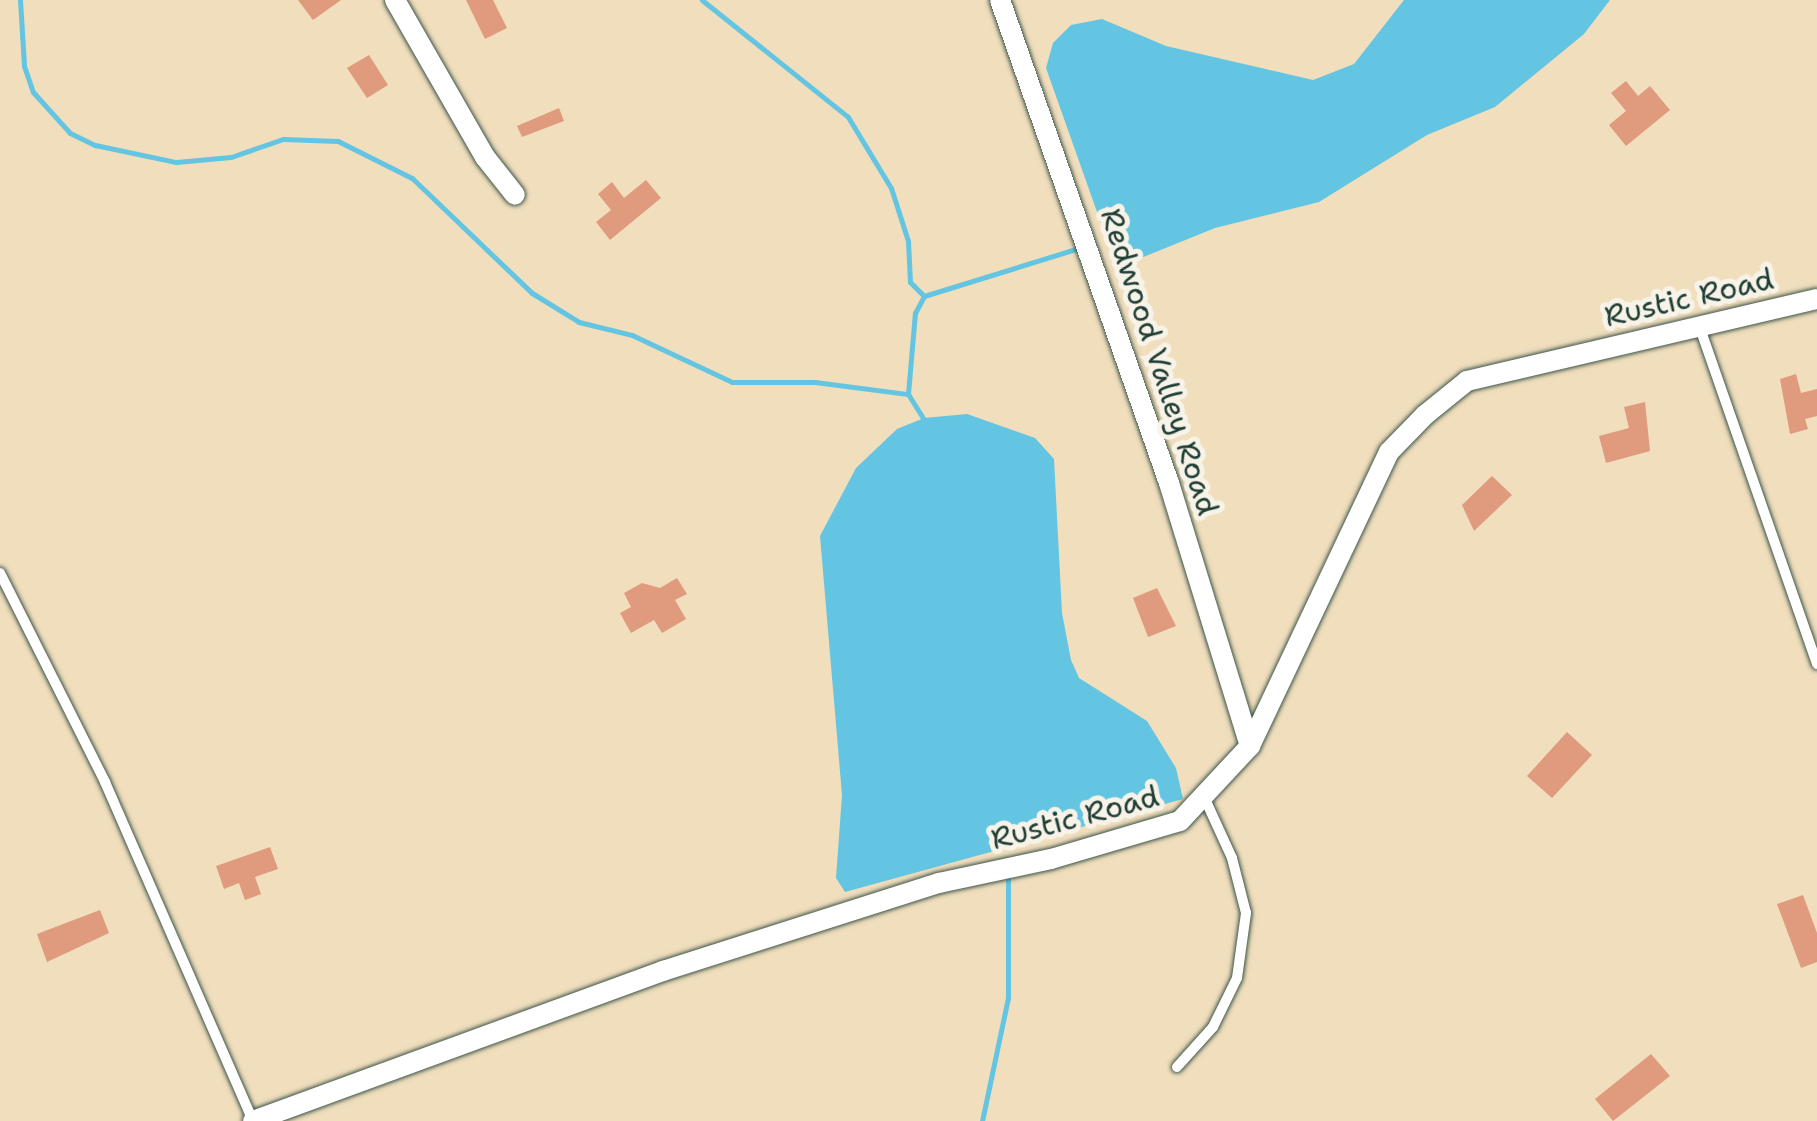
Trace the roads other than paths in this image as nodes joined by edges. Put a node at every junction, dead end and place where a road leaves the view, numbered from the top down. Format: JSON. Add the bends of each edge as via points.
{"nodes":[{"id":1,"x":394,"y":0,"type":"edge"},
{"id":2,"x":1000,"y":0,"type":"edge"},
{"id":3,"x":514,"y":194,"type":"dead end"},
{"id":4,"x":1817,"y":299,"type":"edge"},
{"id":5,"x":1700,"y":328,"type":"junction"},
{"id":6,"x":0,"y":573,"type":"edge"},
{"id":7,"x":1817,"y":664,"type":"edge"},
{"id":8,"x":1250,"y":746,"type":"junction"},
{"id":9,"x":1205,"y":799,"type":"junction"},
{"id":10,"x":1177,"y":1067,"type":"dead end"},
{"id":11,"x":253,"y":1121,"type":"edge"}],
"edges":[{"from":1,"to":3,"type":"street","via":[[485,158]]},
{"from":2,"to":8,"type":"street","name":"Redwood Valley Road","via":[[1163,465]]},
{"from":4,"to":5,"type":"street","name":"Rustic Road"},
{"from":5,"to":7,"type":"lane"},
{"from":5,"to":8,"type":"street","name":"Rustic Road","via":[[1467,381],[1424,415],[1389,452]]},
{"from":6,"to":11,"type":"lane","via":[[105,782]]},
{"from":8,"to":9,"type":"street","name":"Rustic Road"},
{"from":9,"to":10,"type":"lane","via":[[1232,858],[1246,914],[1237,978],[1213,1026]]},
{"from":9,"to":11,"type":"street","name":"Rustic Road","via":[[1180,821],[1051,860],[939,882],[663,970]]}]}
